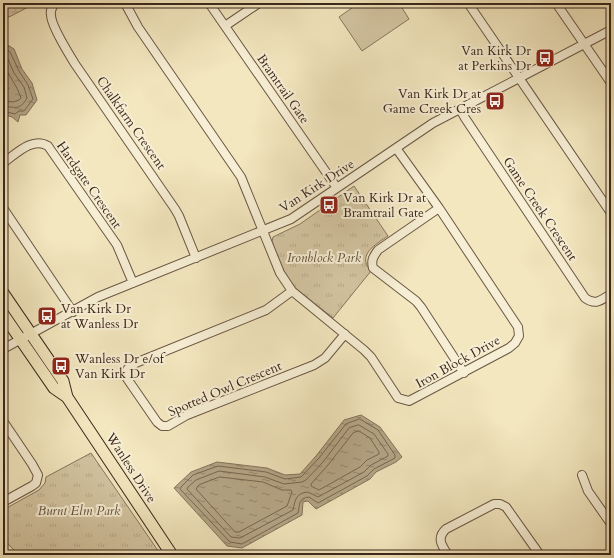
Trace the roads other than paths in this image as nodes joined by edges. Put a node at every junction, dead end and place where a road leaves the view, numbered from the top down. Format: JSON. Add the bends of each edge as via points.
{"nodes":[{"id":1,"x":55,"y":3,"type":"edge"},
{"id":2,"x":125,"y":3,"type":"edge"},
{"id":3,"x":209,"y":3,"type":"edge"},
{"id":4,"x":259,"y":3,"type":"edge"},
{"id":5,"x":468,"y":3,"type":"edge"},
{"id":6,"x":556,"y":3,"type":"edge"},
{"id":7,"x":225,"y":26,"type":"junction"},
{"id":8,"x":611,"y":30,"type":"edge"},
{"id":9,"x":584,"y":44,"type":"junction"},
{"id":10,"x":519,"y":78,"type":"junction"},
{"id":11,"x":611,"y":83,"type":"edge"},
{"id":12,"x":460,"y":109,"type":"junction"},
{"id":13,"x":396,"y":148,"type":"junction"},
{"id":14,"x":3,"y":163,"type":"edge"},
{"id":15,"x":337,"y":188,"type":"junction"},
{"id":16,"x":3,"y":208,"type":"edge"},
{"id":17,"x":438,"y":208,"type":"junction"},
{"id":18,"x":611,"y":213,"type":"edge"},
{"id":19,"x":263,"y":231,"type":"junction"},
{"id":20,"x":196,"y":258,"type":"junction"},
{"id":21,"x":133,"y":283,"type":"junction"},
{"id":22,"x":292,"y":291,"type":"junction"},
{"id":23,"x":3,"y":293,"type":"edge"},
{"id":24,"x":611,"y":294,"type":"edge"},
{"id":25,"x":73,"y":312,"type":"junction"},
{"id":26,"x":3,"y":314,"type":"edge"},
{"id":27,"x":31,"y":334,"type":"junction"},
{"id":28,"x":345,"y":334,"type":"junction"},
{"id":29,"x":21,"y":340,"type":"junction"},
{"id":30,"x":3,"y":349,"type":"edge"},
{"id":31,"x":464,"y":373,"type":"junction"},
{"id":32,"x":66,"y":397,"type":"junction"},
{"id":33,"x":3,"y":423,"type":"edge"},
{"id":34,"x":582,"y":475,"type":"dead end"},
{"id":35,"x":3,"y":502,"type":"edge"},
{"id":36,"x":611,"y":524,"type":"edge"},
{"id":37,"x":172,"y":555,"type":"edge"},
{"id":38,"x":448,"y":555,"type":"edge"},
{"id":39,"x":540,"y":555,"type":"edge"}],
"edges":[{"from":1,"to":20,"type":"street","name":"Chalkfarm Crescent","via":[[51,19],[65,46],[175,209]]},
{"from":2,"to":19,"type":"street","via":[[138,27],[241,177]]},
{"from":3,"to":7,"type":"street","name":"Bramtrail Gate"},
{"from":4,"to":7,"type":"street"},
{"from":5,"to":10,"type":"street"},
{"from":6,"to":9,"type":"street"},
{"from":7,"to":15,"type":"street","name":"Bramtrail Gate"},
{"from":8,"to":9,"type":"street","name":"Van Kirk Drive"},
{"from":9,"to":10,"type":"street","name":"Van Kirk Drive"},
{"from":9,"to":11,"type":"street"},
{"from":10,"to":12,"type":"street","name":"Van Kirk Drive"},
{"from":10,"to":18,"type":"street"},
{"from":12,"to":13,"type":"street","name":"Van Kirk Drive","via":[[433,123]]},
{"from":12,"to":24,"type":"street","name":"Game Creek Crescent","via":[[585,298],[590,302],[596,302]]},
{"from":13,"to":15,"type":"street","name":"Van Kirk Drive"},
{"from":13,"to":17,"type":"street","name":"Iron Block Drive"},
{"from":14,"to":21,"type":"street","name":"Hardgate Crescent","via":[[34,143],[48,146],[117,245]]},
{"from":15,"to":19,"type":"street","name":"Van Kirk Drive","via":[[291,219]]},
{"from":16,"to":25,"type":"street"},
{"from":17,"to":31,"type":"street","name":"Iron Block Drive","via":[[518,327],[519,336],[510,348]]},
{"from":17,"to":31,"type":"street","via":[[378,250],[373,256],[373,268],[416,301]]},
{"from":19,"to":20,"type":"street","name":"Van Kirk Drive"},
{"from":19,"to":22,"type":"street","name":"Iron Block Drive","via":[[280,272]]},
{"from":20,"to":21,"type":"street","name":"Van Kirk Drive"},
{"from":21,"to":25,"type":"street","name":"Van Kirk Drive","via":[[98,297]]},
{"from":22,"to":28,"type":"street","name":"Iron Block Drive"},
{"from":22,"to":28,"type":"street","name":"Spotted Owl Crescent","via":[[266,310],[128,367],[126,377],[157,422],[162,426],[168,426],[188,415],[314,365],[325,358]]},
{"from":23,"to":27,"type":"main road","name":"Wanless Drive"},
{"from":25,"to":27,"type":"street","name":"Van Kirk Drive"},
{"from":26,"to":29,"type":"main road","name":"Wanless Drive"},
{"from":27,"to":29,"type":"street","name":"Van Kirk Drive"},
{"from":27,"to":32,"type":"main road","name":"Wanless Drive","via":[[63,381]]},
{"from":28,"to":31,"type":"street","name":"Iron Block Drive","via":[[371,357],[401,400],[413,400]]},
{"from":29,"to":30,"type":"street","name":"Van Kirk Drive"},
{"from":29,"to":32,"type":"main road","name":"Wanless Drive","via":[[54,388]]},
{"from":32,"to":37,"type":"main road","name":"Wanless Drive"},
{"from":33,"to":35,"type":"street","via":[[38,475],[36,483]]},
{"from":34,"to":36,"type":"street","via":[[588,491]]},
{"from":38,"to":39,"type":"street","via":[[440,538],[446,529],[494,504],[500,504],[506,507]]}]}
